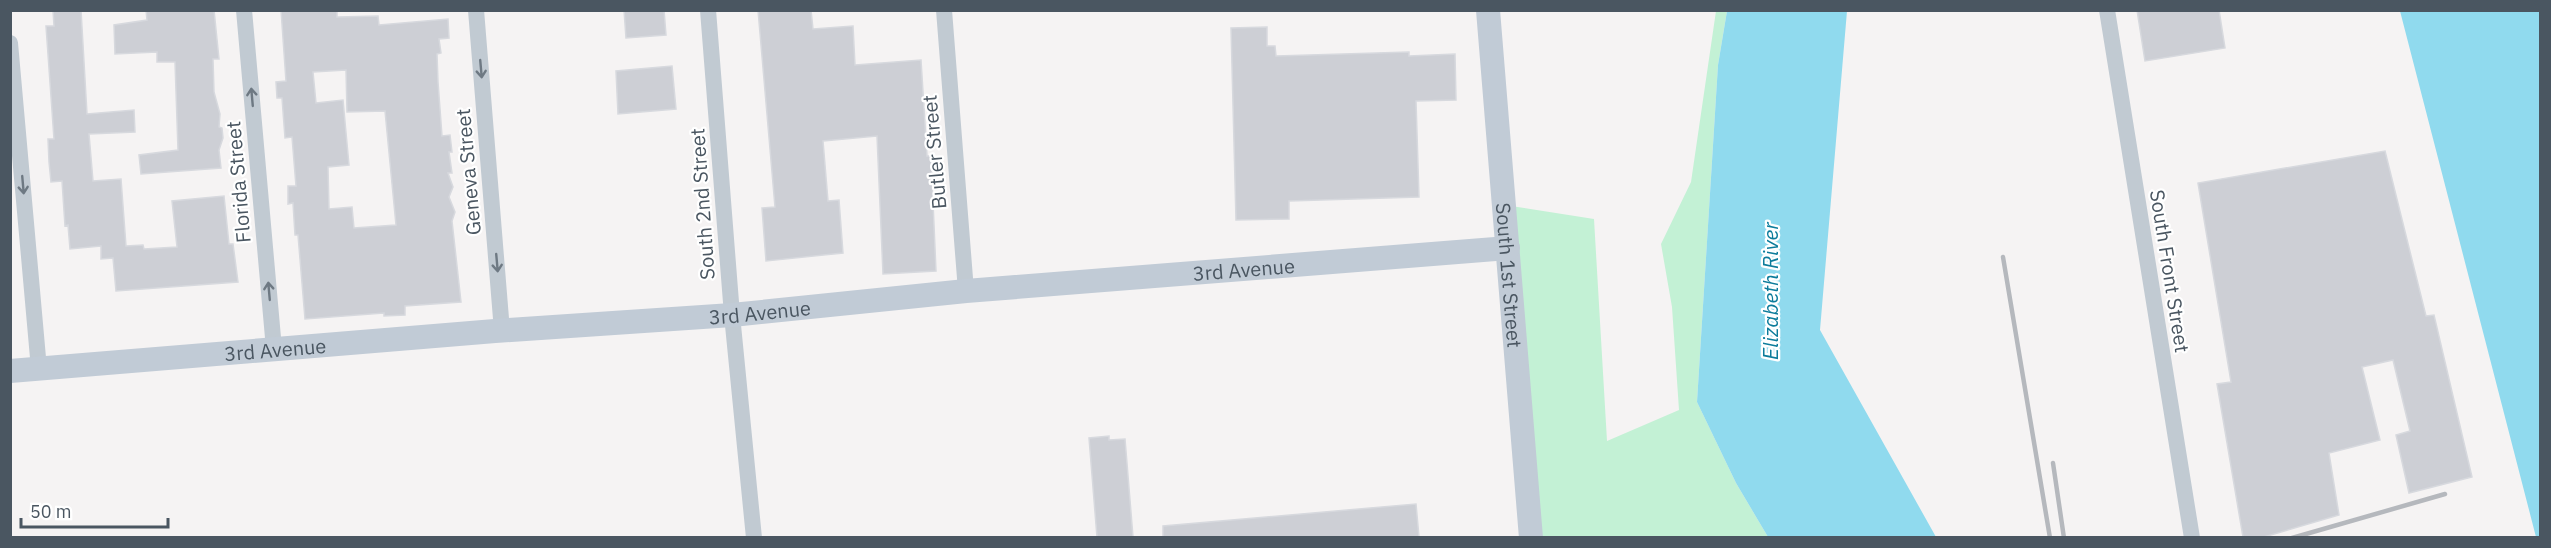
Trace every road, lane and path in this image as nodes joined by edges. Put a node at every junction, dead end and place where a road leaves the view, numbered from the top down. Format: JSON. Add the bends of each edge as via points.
{"nodes":[{"id":1,"x":244,"y":10,"type":"edge"},
{"id":2,"x":476,"y":10,"type":"edge"},
{"id":3,"x":708,"y":10,"type":"edge"},
{"id":4,"x":944,"y":10,"type":"edge"},
{"id":5,"x":1488,"y":10,"type":"edge"},
{"id":6,"x":2107,"y":10,"type":"edge"},
{"id":7,"x":10,"y":43,"type":"edge"},
{"id":8,"x":1508,"y":248,"type":"junction"},
{"id":9,"x":966,"y":291,"type":"junction"},
{"id":10,"x":732,"y":315,"type":"junction"},
{"id":11,"x":502,"y":331,"type":"junction"},
{"id":12,"x":274,"y":349,"type":"junction"},
{"id":13,"x":39,"y":369,"type":"junction"},
{"id":14,"x":10,"y":371,"type":"edge"},
{"id":15,"x":754,"y":537,"type":"edge"},
{"id":16,"x":1531,"y":537,"type":"edge"},
{"id":17,"x":2192,"y":537,"type":"edge"}],
"edges":[{"from":12,"to":1,"type":"street","name":"Florida Street","one_way":true},
{"from":2,"to":11,"type":"street","name":"Geneva Street","one_way":true},
{"from":3,"to":10,"type":"street","name":"South 2nd Street"},
{"from":4,"to":9,"type":"street","name":"Butler Street"},
{"from":5,"to":8,"type":"street","name":"South 1st Street"},
{"from":6,"to":17,"type":"street","name":"South Front Street"},
{"from":7,"to":13,"type":"street","one_way":true},
{"from":8,"to":9,"type":"street","name":"3rd Avenue"},
{"from":8,"to":16,"type":"street","name":"South 1st Street"},
{"from":9,"to":10,"type":"street","name":"3rd Avenue"},
{"from":10,"to":11,"type":"street","name":"3rd Avenue"},
{"from":10,"to":15,"type":"street","name":"South 2nd Street"},
{"from":11,"to":12,"type":"street","name":"3rd Avenue"},
{"from":12,"to":13,"type":"street","name":"3rd Avenue"},
{"from":13,"to":14,"type":"street","name":"3rd Avenue"}]}
